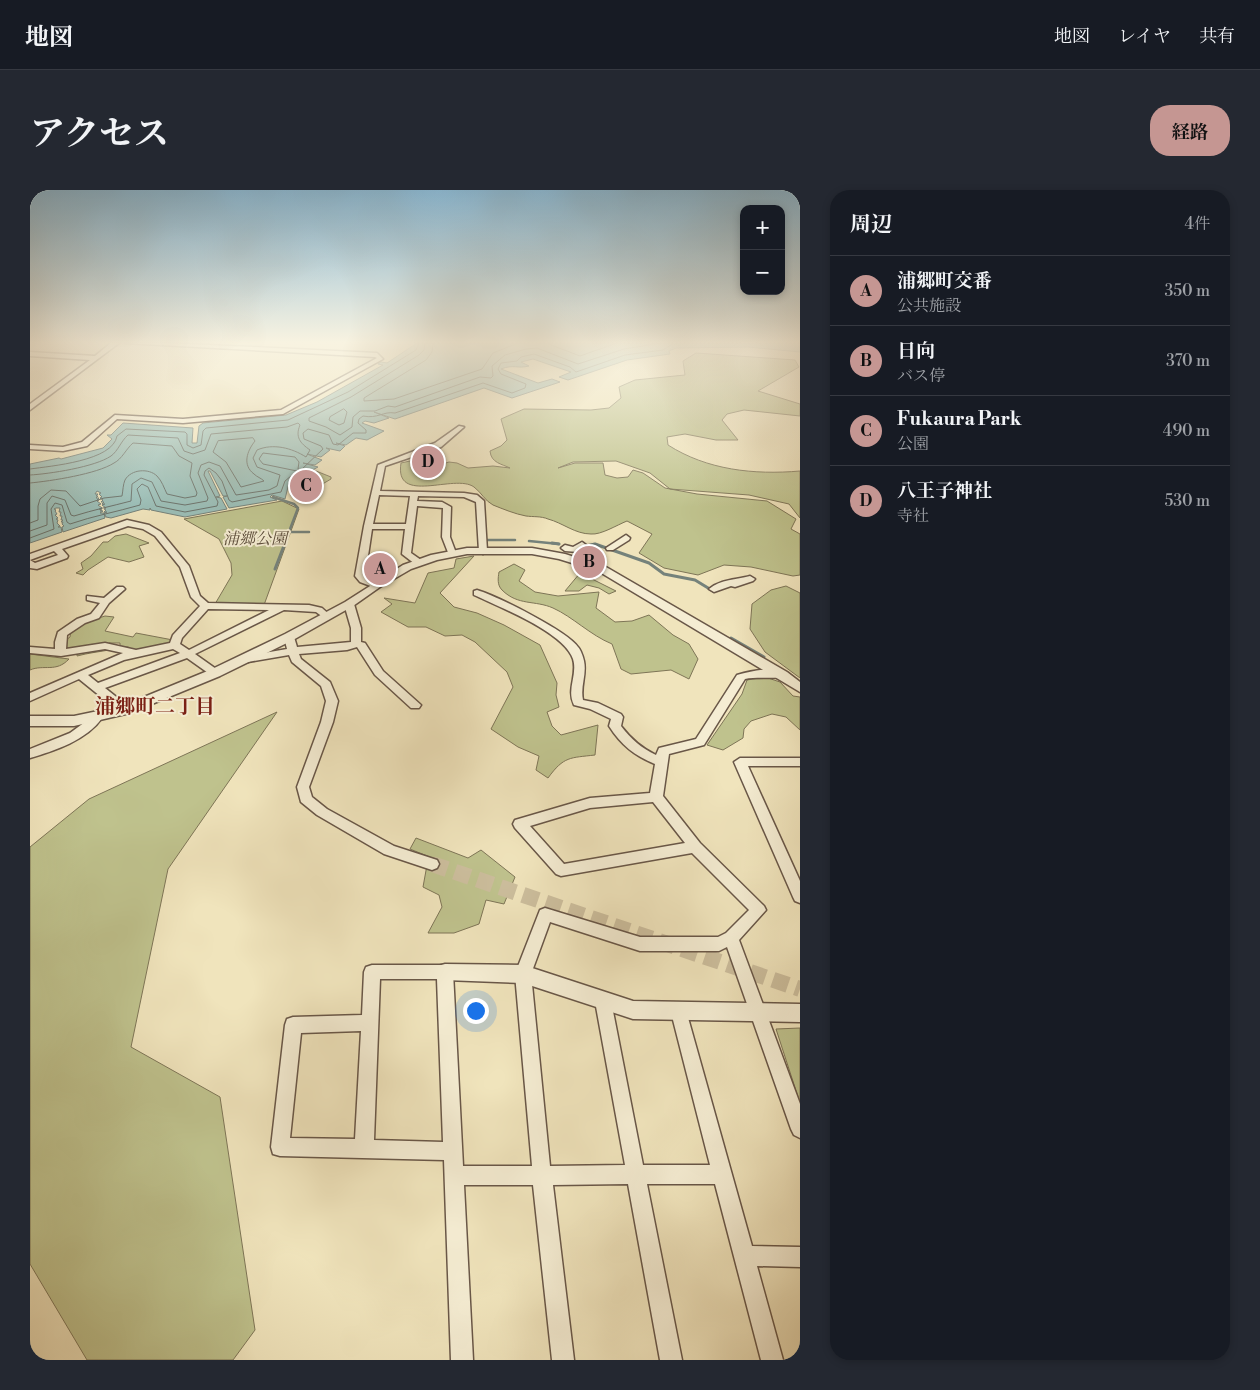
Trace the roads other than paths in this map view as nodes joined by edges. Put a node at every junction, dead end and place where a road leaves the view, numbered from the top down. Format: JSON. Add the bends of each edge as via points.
{"nodes":[{"id":1,"x":44,"y":398,"type":"edge"},
{"id":2,"x":310,"y":398,"type":"edge"},
{"id":3,"x":30,"y":408,"type":"edge"},
{"id":4,"x":461,"y":427,"type":"dead end"},
{"id":5,"x":30,"y":447,"type":"edge"},
{"id":6,"x":375,"y":493,"type":"junction"},
{"id":7,"x":414,"y":494,"type":"junction"},
{"id":8,"x":413,"y":503,"type":"junction"},
{"id":9,"x":368,"y":526,"type":"junction"},
{"id":10,"x":410,"y":527,"type":"junction"},
{"id":11,"x":626,"y":538,"type":"dead end"},
{"id":12,"x":582,"y":545,"type":"dead end"},
{"id":13,"x":56,"y":548,"type":"junction"},
{"id":14,"x":565,"y":548,"type":"dead end"},
{"id":15,"x":610,"y":548,"type":"dead end"},
{"id":16,"x":483,"y":551,"type":"junction"},
{"id":17,"x":452,"y":553,"type":"junction"},
{"id":18,"x":30,"y":557,"type":"edge"},
{"id":19,"x":418,"y":562,"type":"junction"},
{"id":20,"x":30,"y":563,"type":"edge"},
{"id":21,"x":750,"y":579,"type":"dead end"},
{"id":22,"x":376,"y":585,"type":"junction"},
{"id":23,"x":120,"y":589,"type":"dead end"},
{"id":24,"x":714,"y":589,"type":"dead end"},
{"id":25,"x":477,"y":593,"type":"dead end"},
{"id":26,"x":90,"y":598,"type":"dead end"},
{"id":27,"x":106,"y":601,"type":"junction"},
{"id":28,"x":350,"y":604,"type":"junction"},
{"id":29,"x":205,"y":606,"type":"junction"},
{"id":30,"x":283,"y":607,"type":"junction"},
{"id":31,"x":327,"y":617,"type":"junction"},
{"id":32,"x":289,"y":637,"type":"junction"},
{"id":33,"x":356,"y":644,"type":"junction"},
{"id":34,"x":175,"y":645,"type":"junction"},
{"id":35,"x":30,"y":650,"type":"edge"},
{"id":36,"x":293,"y":651,"type":"junction"},
{"id":37,"x":61,"y":653,"type":"junction"},
{"id":38,"x":134,"y":653,"type":"junction"},
{"id":39,"x":188,"y":654,"type":"junction"},
{"id":40,"x":242,"y":660,"type":"junction"},
{"id":41,"x":215,"y":673,"type":"junction"},
{"id":42,"x":80,"y":674,"type":"junction"},
{"id":43,"x":782,"y":675,"type":"junction"},
{"id":44,"x":98,"y":687,"type":"junction"},
{"id":45,"x":800,"y":688,"type":"edge"},
{"id":46,"x":30,"y":697,"type":"edge"},
{"id":47,"x":415,"y":705,"type":"dead end"},
{"id":48,"x":125,"y":710,"type":"junction"},
{"id":49,"x":96,"y":718,"type":"junction"},
{"id":50,"x":30,"y":721,"type":"edge"},
{"id":51,"x":30,"y":754,"type":"edge"},
{"id":52,"x":660,"y":762,"type":"junction"},
{"id":53,"x":800,"y":762,"type":"edge"},
{"id":54,"x":656,"y":797,"type":"junction"},
{"id":55,"x":695,"y":847,"type":"junction"},
{"id":56,"x":432,"y":864,"type":"tunnel mouth"},
{"id":57,"x":800,"y":897,"type":"edge"},
{"id":58,"x":732,"y":938,"type":"junction"},
{"id":59,"x":445,"y":972,"type":"junction"},
{"id":60,"x":523,"y":974,"type":"junction"},
{"id":61,"x":603,"y":1001,"type":"junction"},
{"id":62,"x":679,"y":1012,"type":"junction"},
{"id":63,"x":758,"y":1013,"type":"junction"},
{"id":64,"x":800,"y":1014,"type":"edge"},
{"id":65,"x":369,"y":1023,"type":"junction"},
{"id":66,"x":800,"y":1129,"type":"edge"},
{"id":67,"x":364,"y":1150,"type":"junction"},
{"id":68,"x":453,"y":1151,"type":"junction"},
{"id":69,"x":723,"y":1174,"type":"junction"},
{"id":70,"x":635,"y":1175,"type":"junction"},
{"id":71,"x":454,"y":1176,"type":"junction"},
{"id":72,"x":542,"y":1176,"type":"junction"},
{"id":73,"x":744,"y":1256,"type":"junction"},
{"id":74,"x":800,"y":1257,"type":"edge"},
{"id":75,"x":462,"y":1360,"type":"edge"},
{"id":76,"x":563,"y":1360,"type":"edge"},
{"id":77,"x":670,"y":1360,"type":"edge"},
{"id":78,"x":772,"y":1360,"type":"edge"}],
"edges":[{"from":1,"to":3,"type":"street"},
{"from":2,"to":5,"type":"street","via":[[284,412],[183,421],[115,417],[84,444],[63,449]]},
{"from":4,"to":6,"type":"street","via":[[438,445],[382,465]]},
{"from":6,"to":7,"type":"street"},
{"from":6,"to":9,"type":"street"},
{"from":7,"to":8,"type":"street"},
{"from":7,"to":16,"type":"street","via":[[464,495],[480,501]]},
{"from":8,"to":10,"type":"street"},
{"from":8,"to":17,"type":"street","via":[[447,507],[446,537]]},
{"from":9,"to":10,"type":"street"},
{"from":9,"to":22,"type":"street","via":[[360,576]]},
{"from":10,"to":19,"type":"street","via":[[406,554]]},
{"from":11,"to":15,"type":"street"},
{"from":12,"to":14,"type":"street","via":[[575,550]]},
{"from":13,"to":18,"type":"street"},
{"from":13,"to":20,"type":"street","via":[[64,556],[34,567]]},
{"from":13,"to":29,"type":"street","via":[[127,523],[146,527],[158,534],[184,566],[196,597]]},
{"from":16,"to":17,"type":"street"},
{"from":16,"to":43,"type":"street","via":[[532,551],[602,569]]},
{"from":17,"to":19,"type":"street"},
{"from":19,"to":22,"type":"street"},
{"from":21,"to":24,"type":"street"},
{"from":22,"to":28,"type":"street"},
{"from":23,"to":27,"type":"street"},
{"from":25,"to":52,"type":"street","via":[[542,624],[574,648],[580,668],[578,702],[617,717],[615,726],[624,740],[638,752]]},
{"from":26,"to":27,"type":"street"},
{"from":27,"to":37,"type":"street","via":[[95,616],[78,617],[62,634]]},
{"from":28,"to":31,"type":"street"},
{"from":28,"to":33,"type":"street"},
{"from":29,"to":30,"type":"street"},
{"from":29,"to":34,"type":"street","via":[[177,638]]},
{"from":30,"to":31,"type":"street","via":[[319,610]]},
{"from":30,"to":39,"type":"street"},
{"from":31,"to":32,"type":"street"},
{"from":32,"to":36,"type":"street"},
{"from":32,"to":40,"type":"street"},
{"from":33,"to":36,"type":"street"},
{"from":33,"to":47,"type":"street","via":[[361,645],[379,672]]},
{"from":34,"to":38,"type":"street"},
{"from":34,"to":39,"type":"street"},
{"from":35,"to":37,"type":"street"},
{"from":36,"to":40,"type":"street"},
{"from":36,"to":56,"type":"street","via":[[296,660],[326,684],[332,701],[303,788],[306,799],[322,812],[390,850]]},
{"from":37,"to":38,"type":"street","via":[[105,646]]},
{"from":38,"to":42,"type":"street"},
{"from":39,"to":41,"type":"street"},
{"from":39,"to":44,"type":"street"},
{"from":40,"to":41,"type":"street"},
{"from":41,"to":48,"type":"street"},
{"from":42,"to":44,"type":"street"},
{"from":42,"to":46,"type":"street"},
{"from":43,"to":45,"type":"street"},
{"from":43,"to":52,"type":"street","via":[[756,673],[741,677],[700,742],[663,750]]},
{"from":44,"to":48,"type":"street"},
{"from":48,"to":49,"type":"street"},
{"from":49,"to":50,"type":"street"},
{"from":49,"to":51,"type":"street","via":[[64,740]]},
{"from":52,"to":54,"type":"street"},
{"from":53,"to":57,"type":"street","via":[[740,762]]},
{"from":54,"to":55,"type":"street"},
{"from":54,"to":55,"type":"street","via":[[590,803],[520,824],[561,870]]},
{"from":55,"to":58,"type":"street","via":[[759,910]]},
{"from":58,"to":60,"type":"street","via":[[718,944],[640,944],[545,914]]},
{"from":58,"to":63,"type":"street"},
{"from":59,"to":60,"type":"street"},
{"from":59,"to":65,"type":"street","via":[[372,972]]},
{"from":59,"to":68,"type":"street"},
{"from":60,"to":61,"type":"street"},
{"from":60,"to":72,"type":"street"},
{"from":61,"to":62,"type":"street","via":[[633,1010]]},
{"from":61,"to":70,"type":"street"},
{"from":62,"to":63,"type":"street"},
{"from":62,"to":69,"type":"street"},
{"from":63,"to":64,"type":"street"},
{"from":63,"to":66,"type":"street"},
{"from":65,"to":67,"type":"street"},
{"from":65,"to":67,"type":"street","via":[[293,1025],[280,1147]]},
{"from":67,"to":68,"type":"street"},
{"from":68,"to":71,"type":"street"},
{"from":69,"to":70,"type":"street"},
{"from":69,"to":73,"type":"street"},
{"from":70,"to":72,"type":"street"},
{"from":70,"to":77,"type":"street"},
{"from":71,"to":72,"type":"street"},
{"from":71,"to":75,"type":"street"},
{"from":72,"to":76,"type":"street"},
{"from":73,"to":74,"type":"street"},
{"from":73,"to":78,"type":"street"}]}
